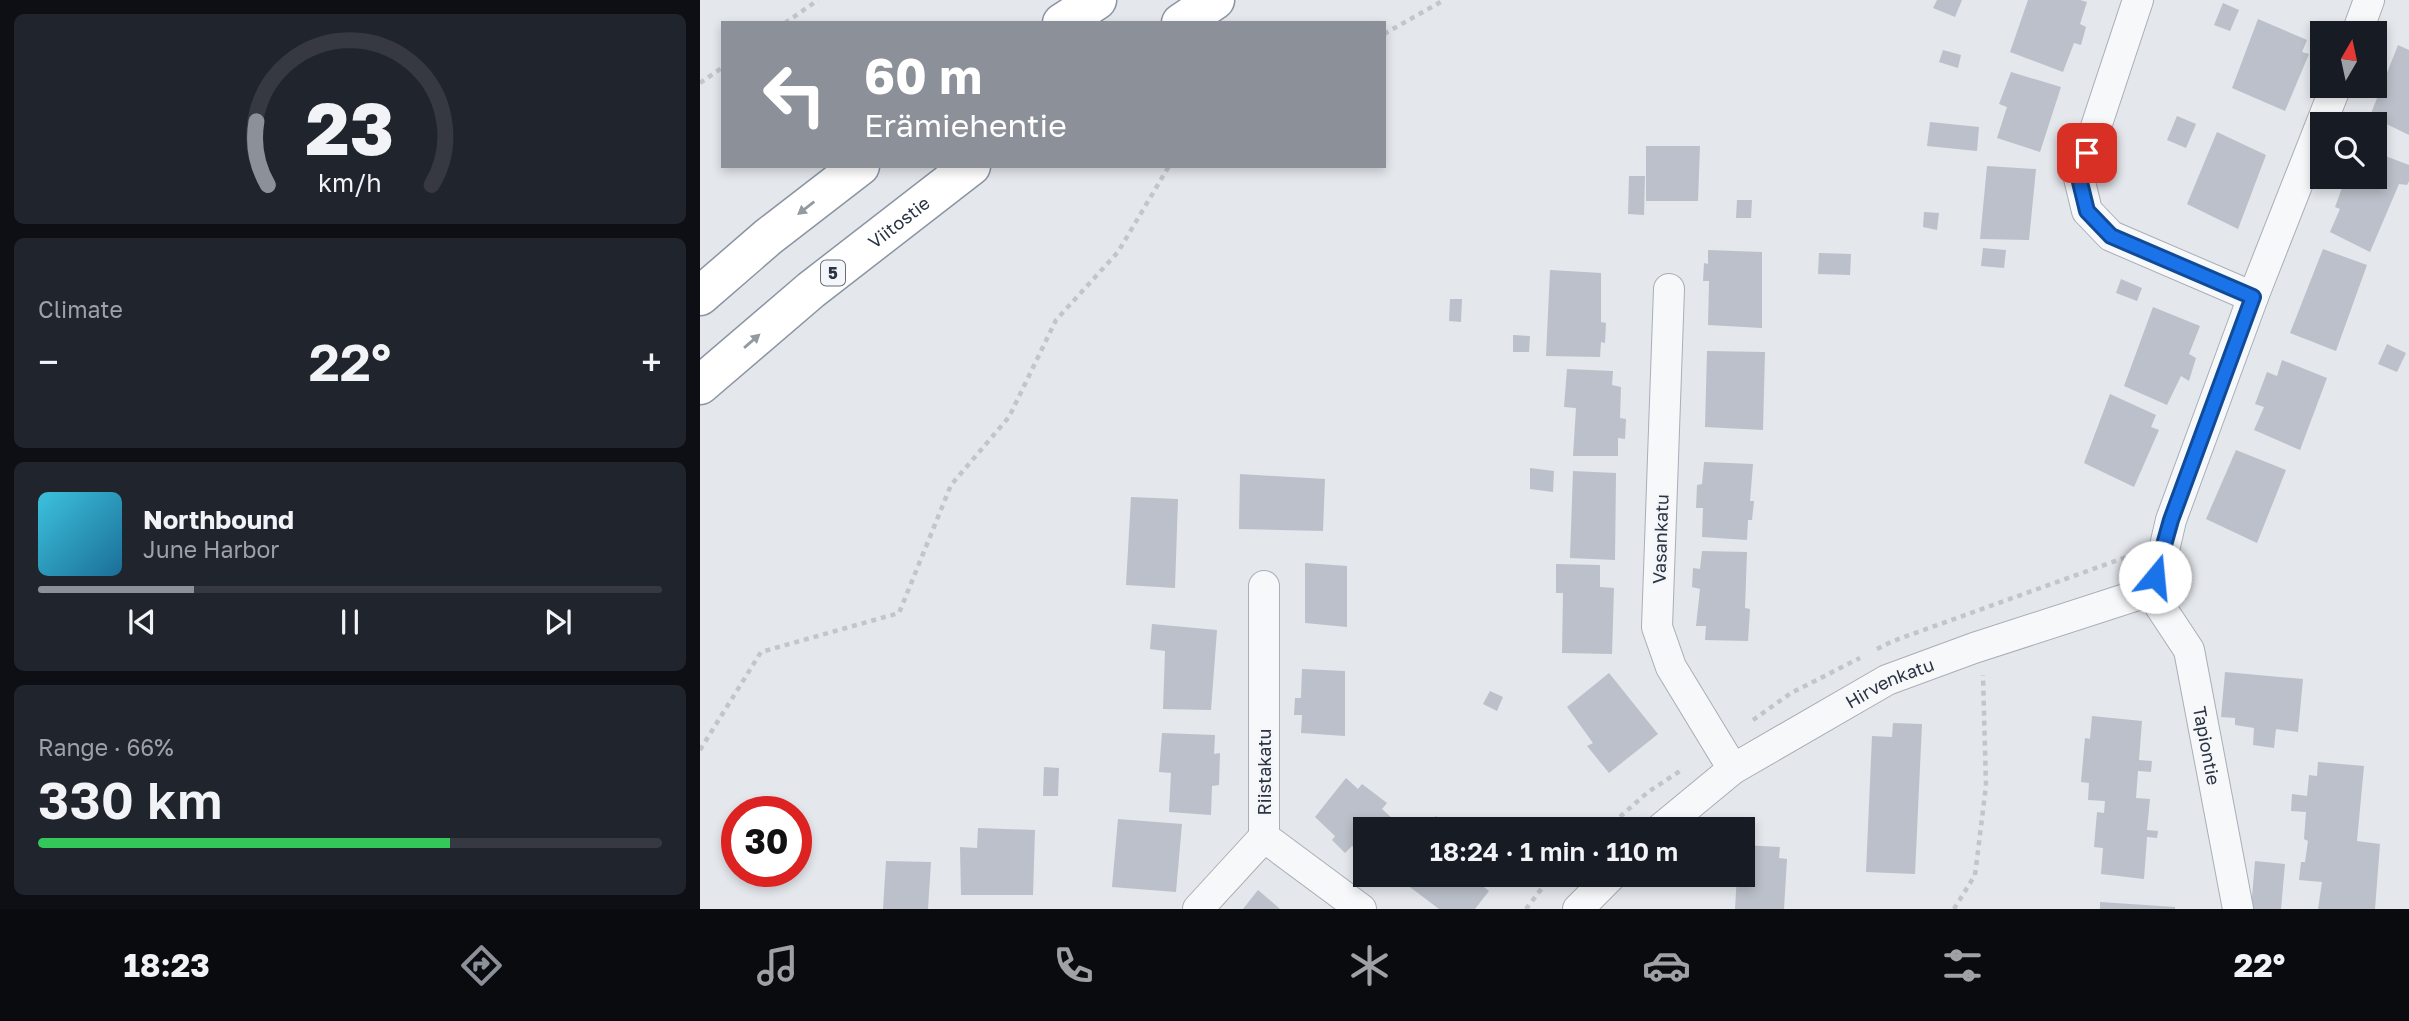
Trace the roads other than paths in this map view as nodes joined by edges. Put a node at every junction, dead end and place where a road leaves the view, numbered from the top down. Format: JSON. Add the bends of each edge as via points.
{"nodes":[{"id":1,"x":1097,"y":0,"type":"edge"},
{"id":2,"x":1215,"y":0,"type":"edge"},
{"id":3,"x":2138,"y":0,"type":"edge"},
{"id":4,"x":2369,"y":0,"type":"edge"},
{"id":5,"x":1065,"y":21,"type":"edge"},
{"id":6,"x":1184,"y":21,"type":"edge"},
{"id":7,"x":2361,"y":21,"type":"edge"},
{"id":8,"x":2331,"y":98,"type":"edge"},
{"id":9,"x":857,"y":168,"type":"edge"},
{"id":10,"x":968,"y":168,"type":"edge"},
{"id":11,"x":1669,"y":289,"type":"dead end"},
{"id":12,"x":700,"y":296,"type":"edge"},
{"id":13,"x":2253,"y":297,"type":"junction"},
{"id":14,"x":700,"y":385,"type":"edge"},
{"id":15,"x":1265,"y":586,"type":"dead end"},
{"id":16,"x":2150,"y":592,"type":"junction"},
{"id":17,"x":1733,"y":769,"type":"junction"},
{"id":18,"x":1675,"y":817,"type":"edge"},
{"id":19,"x":1264,"y":837,"type":"junction"},
{"id":20,"x":1600,"y":887,"type":"edge"},
{"id":21,"x":1198,"y":909,"type":"edge"},
{"id":22,"x":1361,"y":909,"type":"edge"},
{"id":23,"x":1578,"y":909,"type":"edge"},
{"id":24,"x":2238,"y":909,"type":"edge"}],
"edges":[{"from":1,"to":5,"type":"highway"},
{"from":2,"to":6,"type":"highway"},
{"from":3,"to":13,"type":"street","via":[[2079,178],[2087,211],[2111,236]]},
{"from":4,"to":7,"type":"street"},
{"from":8,"to":13,"type":"street"},
{"from":9,"to":12,"type":"highway","one_way":true},
{"from":14,"to":10,"type":"highway","name":"Viitostie","number":"5","one_way":true,"via":[[811,290]]},
{"from":11,"to":17,"type":"street","name":"Vasankatu","via":[[1657,627],[1671,667]]},
{"from":13,"to":16,"type":"street","via":[[2171,520]]},
{"from":15,"to":19,"type":"street","name":"Riistakatu"},
{"from":16,"to":17,"type":"street","name":"Hirvenkatu","via":[[1886,680]]},
{"from":16,"to":24,"type":"street","name":"Tapiontie","via":[[2189,650]]},
{"from":17,"to":18,"type":"street","name":"Hirvenkatu"},
{"from":19,"to":21,"type":"street"},
{"from":19,"to":22,"type":"street","name":"Riistakatu"},
{"from":20,"to":23,"type":"street"}]}
